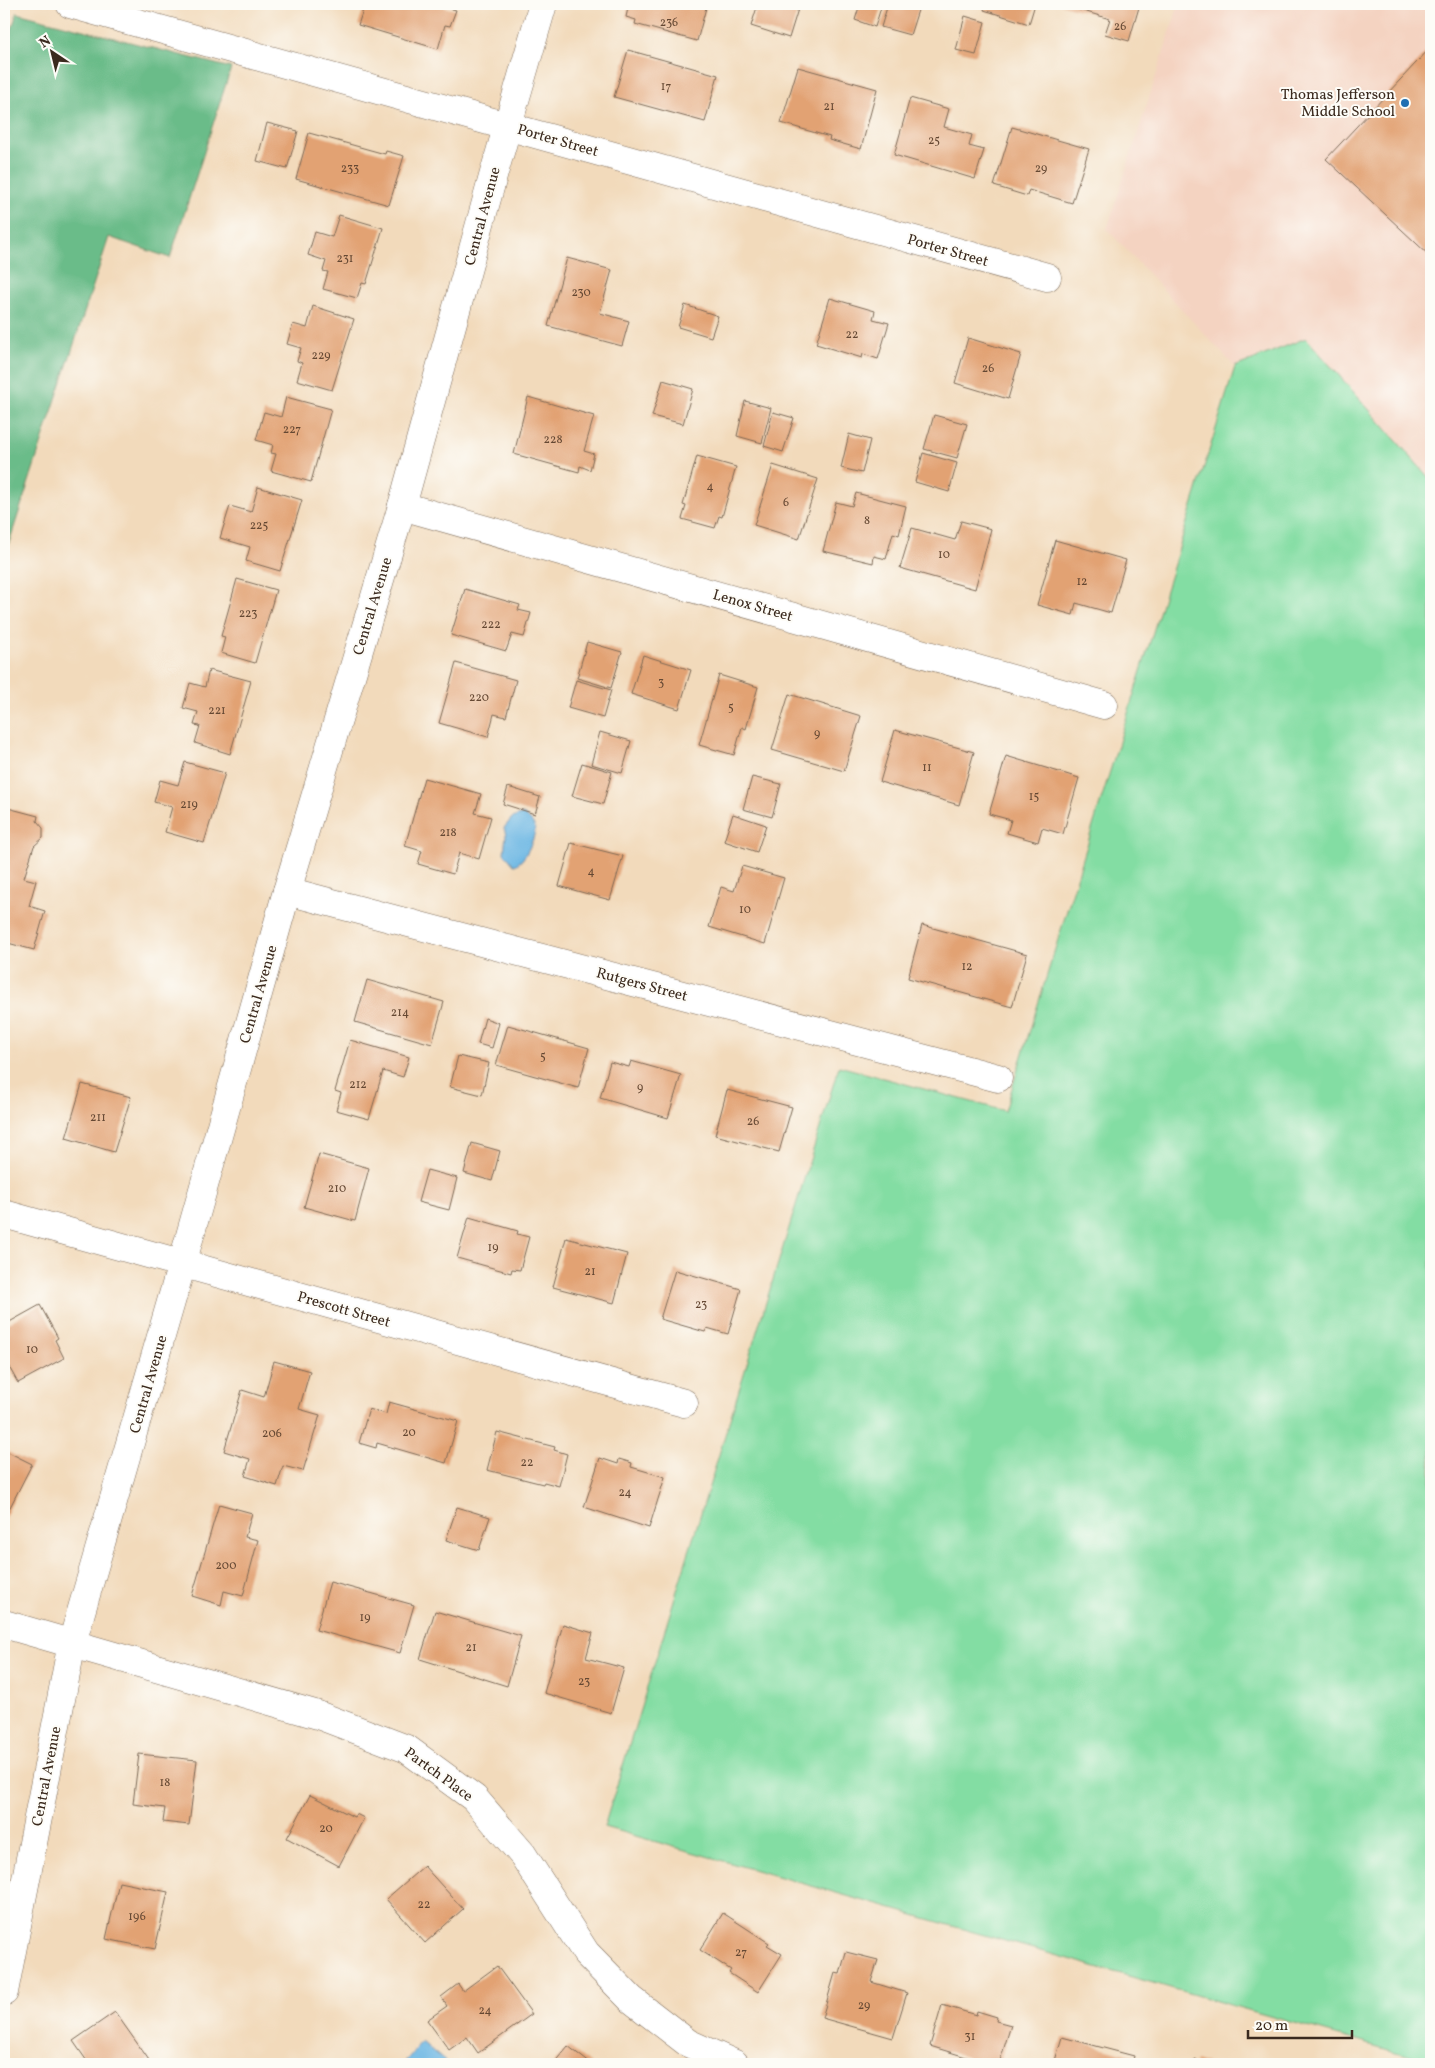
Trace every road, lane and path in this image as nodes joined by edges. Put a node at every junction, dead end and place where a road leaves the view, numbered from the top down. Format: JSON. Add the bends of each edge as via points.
{"nodes":[{"id":1,"x":70,"y":4,"type":"edge"},
{"id":2,"x":543,"y":4,"type":"edge"},
{"id":3,"x":507,"y":126,"type":"junction"},
{"id":4,"x":1047,"y":277,"type":"dead end"},
{"id":5,"x":402,"y":506,"type":"junction"},
{"id":6,"x":1104,"y":705,"type":"dead end"},
{"id":7,"x":287,"y":891,"type":"junction"},
{"id":8,"x":998,"y":1078,"type":"dead end"},
{"id":9,"x":4,"y":1214,"type":"edge"},
{"id":10,"x":182,"y":1264,"type":"junction"},
{"id":11,"x":684,"y":1403,"type":"dead end"},
{"id":12,"x":4,"y":1624,"type":"edge"},
{"id":13,"x":72,"y":1643,"type":"junction"},
{"id":14,"x":4,"y":1992,"type":"edge"},
{"id":15,"x":735,"y":2064,"type":"edge"}],
"edges":[{"from":1,"to":3,"type":"street","name":"Porter Street"},
{"from":2,"to":3,"type":"street","name":"Central Avenue"},
{"from":3,"to":4,"type":"street","name":"Porter Street"},
{"from":3,"to":5,"type":"street","name":"Central Avenue"},
{"from":5,"to":6,"type":"street","name":"Lenox Street"},
{"from":5,"to":7,"type":"street","name":"Central Avenue"},
{"from":7,"to":8,"type":"street","name":"Rutgers Street"},
{"from":7,"to":10,"type":"street","name":"Central Avenue"},
{"from":9,"to":10,"type":"street","name":"Prescott Street"},
{"from":10,"to":11,"type":"street","name":"Prescott Street"},
{"from":10,"to":13,"type":"street","name":"Central Avenue"},
{"from":12,"to":13,"type":"street","name":"Partch Place"},
{"from":13,"to":14,"type":"street","name":"Central Avenue"},
{"from":13,"to":15,"type":"street","name":"Partch Place","via":[[318,1715],[407,1749],[474,1798],[524,1855],[586,1953],[631,1998],[688,2043]]}]}
